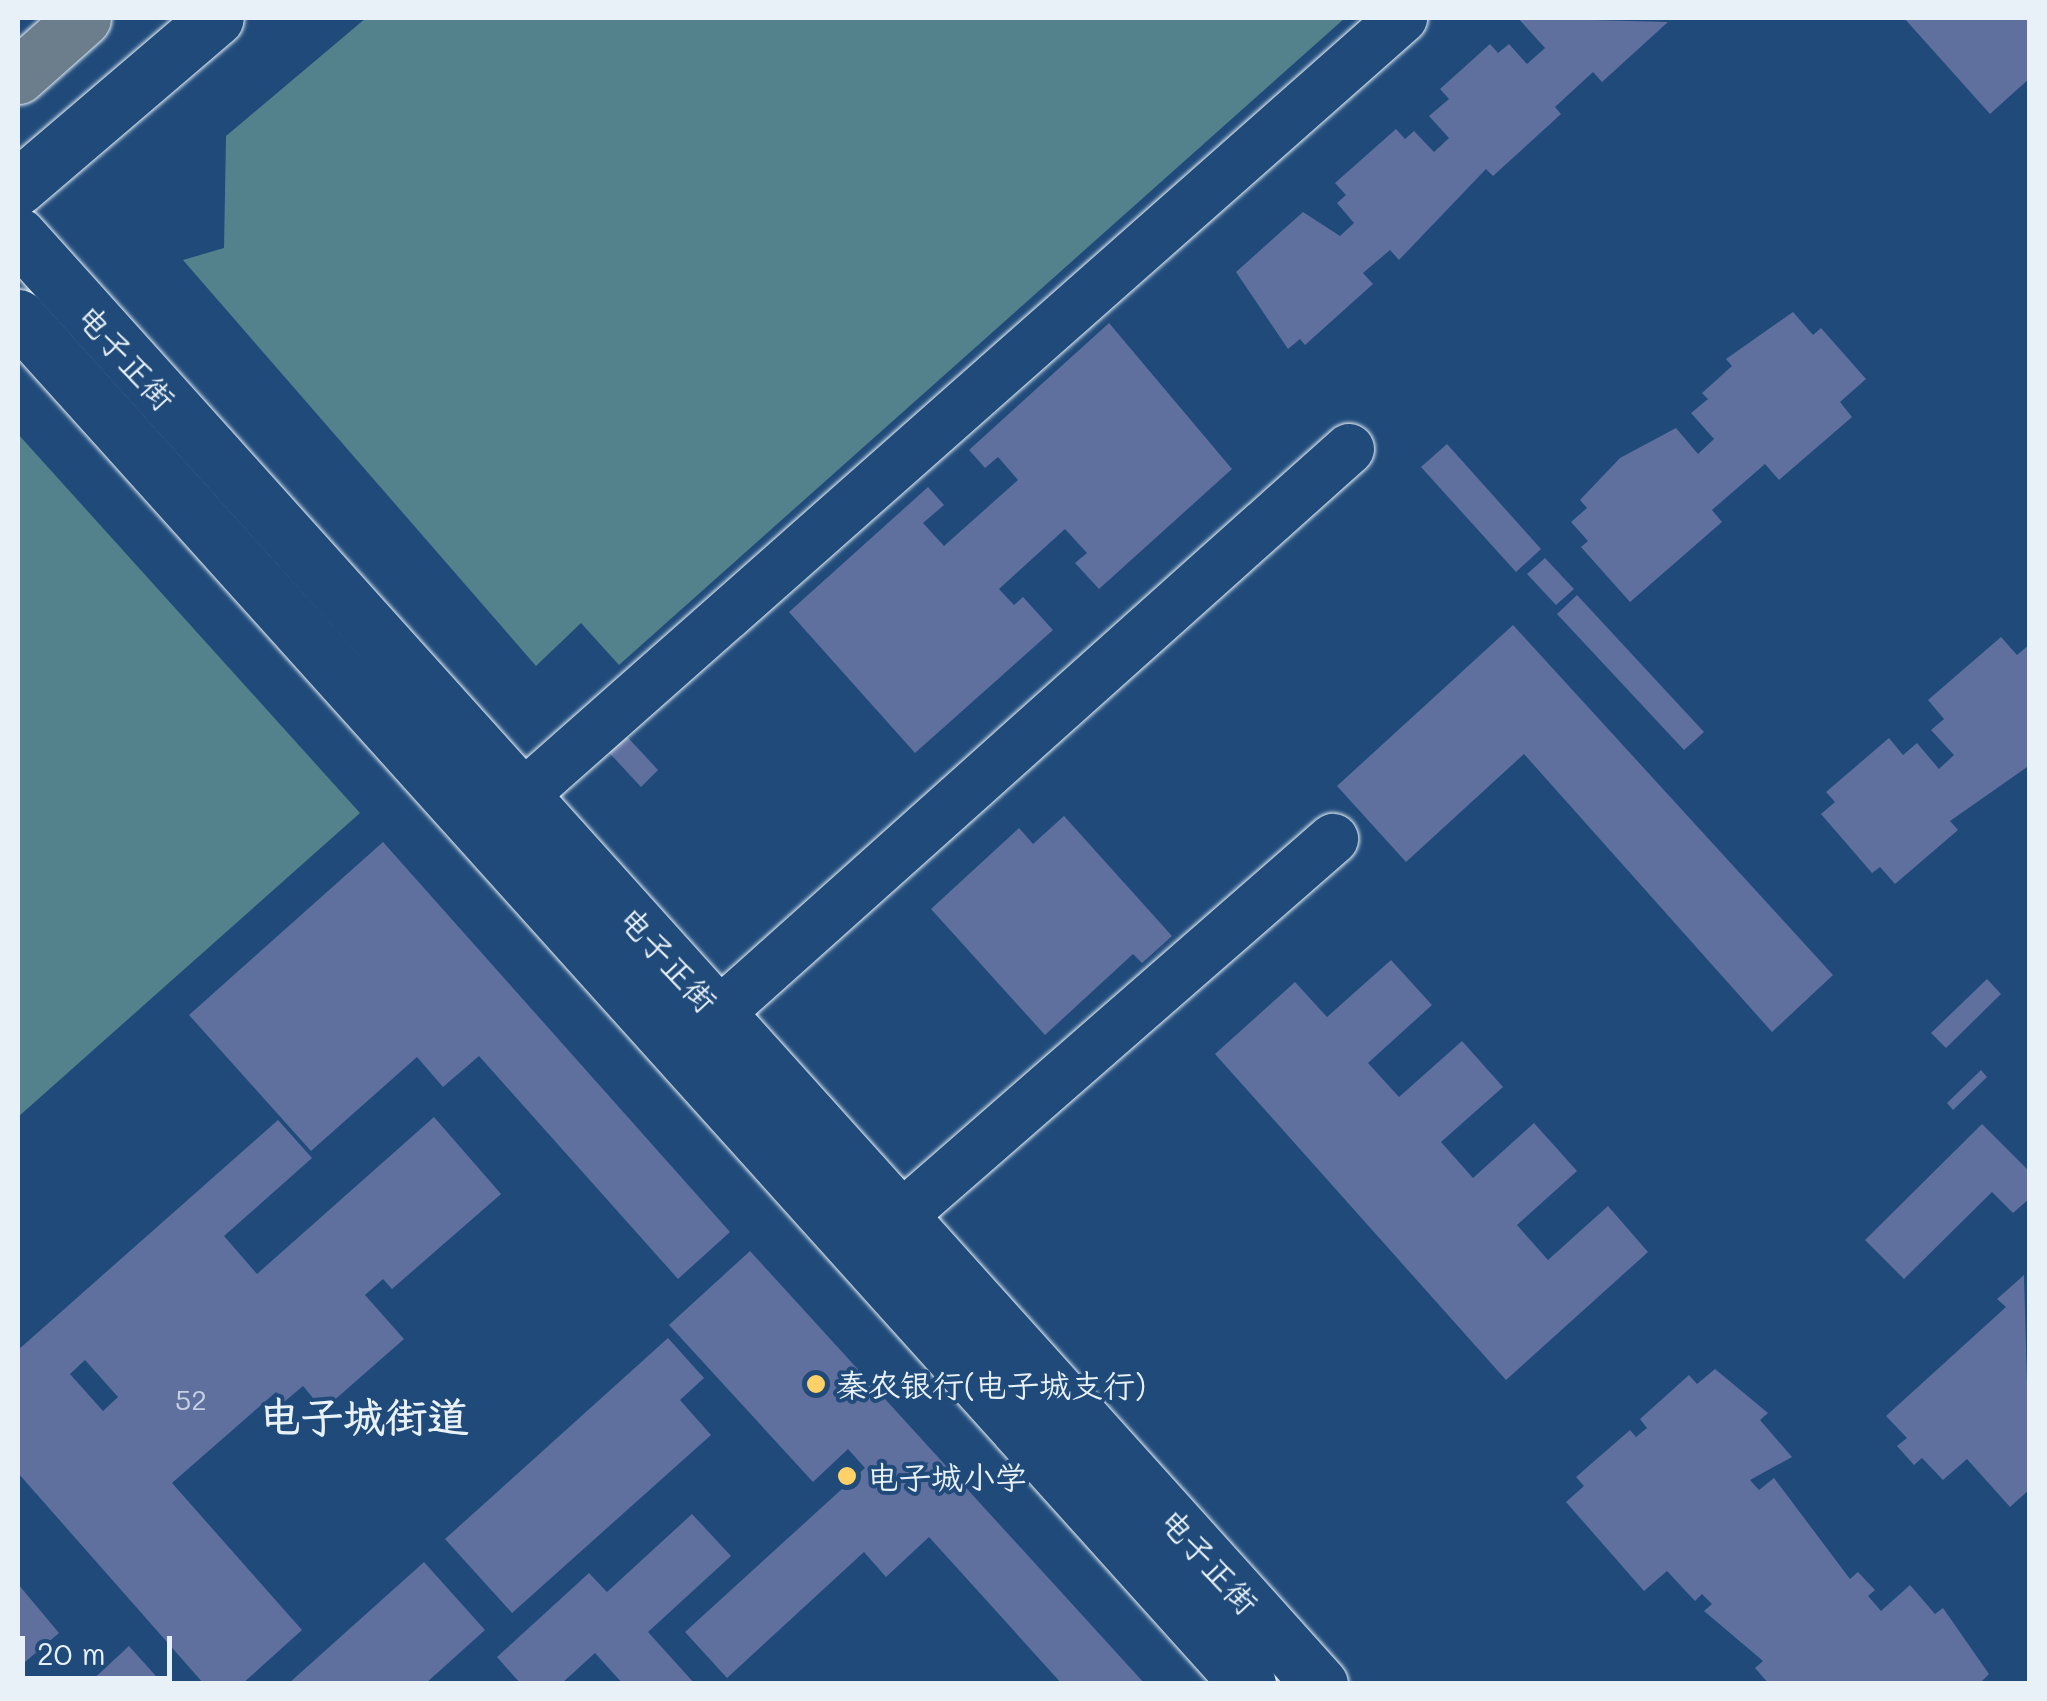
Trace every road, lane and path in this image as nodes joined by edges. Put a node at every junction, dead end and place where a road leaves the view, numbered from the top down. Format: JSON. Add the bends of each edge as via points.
{"nodes":[{"id":1,"x":83,"y":18,"type":"edge"},
{"id":2,"x":216,"y":18,"type":"edge"},
{"id":3,"x":1402,"y":18,"type":"edge"},
{"id":4,"x":18,"y":76,"type":"edge"},
{"id":5,"x":18,"y":187,"type":"edge"},
{"id":6,"x":18,"y":234,"type":"edge"},
{"id":7,"x":18,"y":317,"type":"edge"},
{"id":8,"x":1349,"y":449,"type":"dead end"},
{"id":9,"x":522,"y":796,"type":"junction"},
{"id":10,"x":1333,"y":840,"type":"dead end"},
{"id":11,"x":718,"y":1014,"type":"junction"},
{"id":12,"x":900,"y":1217,"type":"junction"},
{"id":13,"x":1248,"y":1684,"type":"edge"},
{"id":14,"x":1320,"y":1684,"type":"edge"}],
"edges":[{"from":1,"to":4,"type":"main road"},
{"from":2,"to":5,"type":"main road"},
{"from":3,"to":9,"type":"street"},
{"from":6,"to":9,"type":"main road","name":"电子正街"},
{"from":7,"to":13,"type":"main road","name":"电子正街"},
{"from":8,"to":11,"type":"street"},
{"from":9,"to":11,"type":"main road","name":"电子正街"},
{"from":10,"to":12,"type":"street"},
{"from":11,"to":12,"type":"main road","name":"电子正街"},
{"from":12,"to":14,"type":"main road","name":"电子正街"}]}
